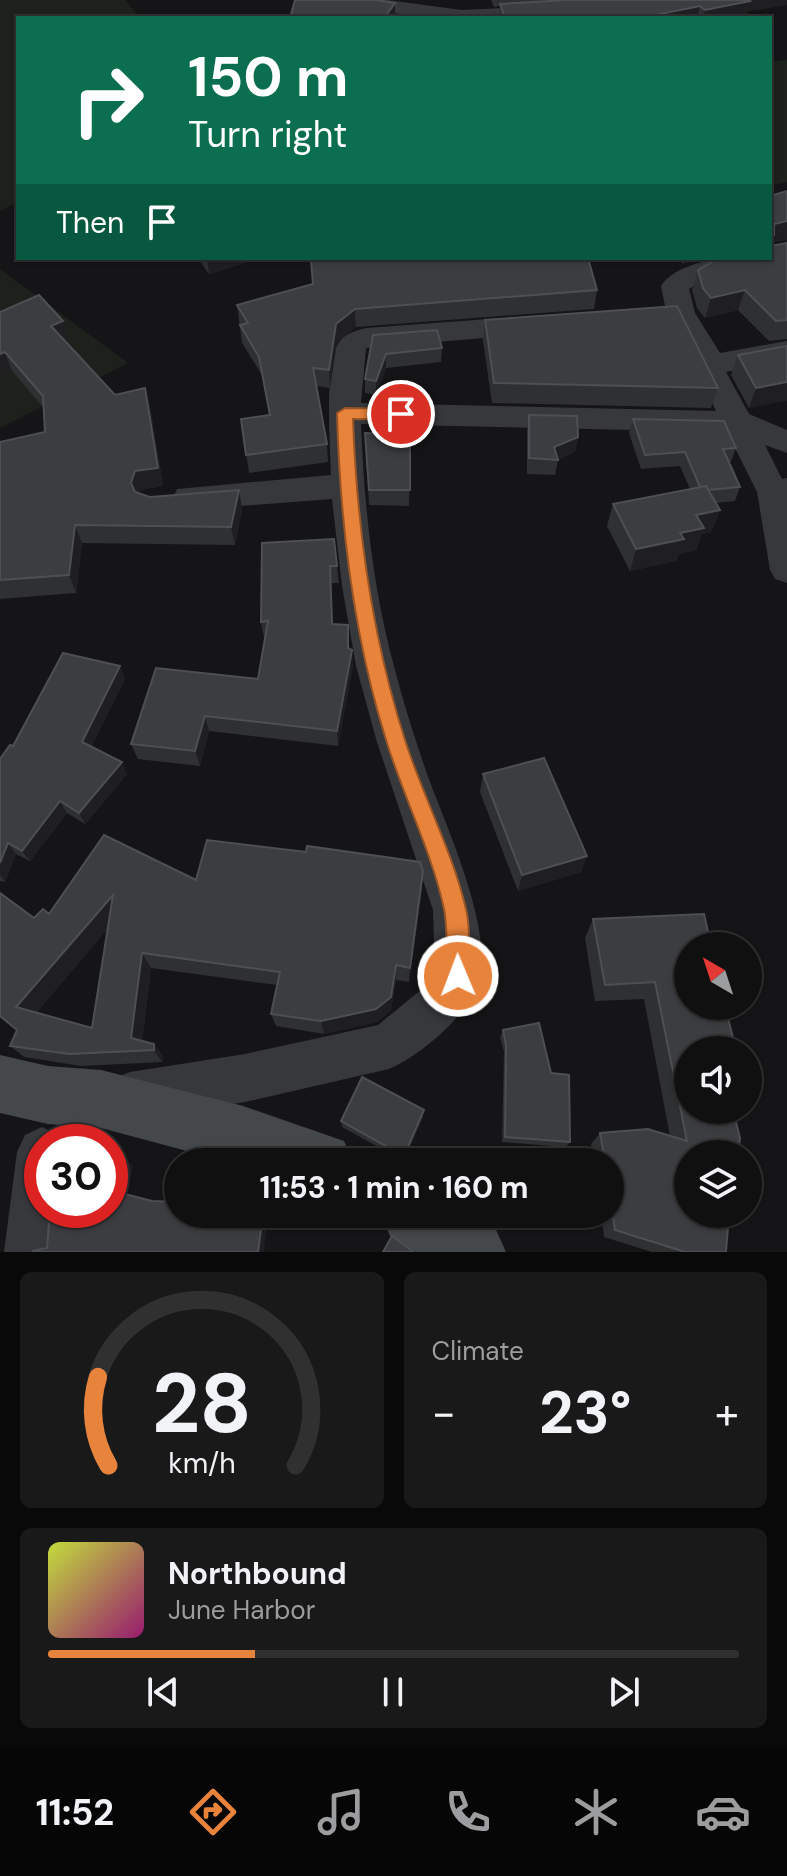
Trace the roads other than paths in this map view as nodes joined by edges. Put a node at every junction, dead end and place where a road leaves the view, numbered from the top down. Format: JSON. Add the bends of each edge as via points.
{"nodes":[{"id":1,"x":341,"y":0,"type":"edge"},
{"id":2,"x":565,"y":11,"type":"edge"},
{"id":3,"x":745,"y":260,"type":"edge"},
{"id":4,"x":681,"y":314,"type":"junction"},
{"id":5,"x":787,"y":350,"type":"edge"},
{"id":6,"x":707,"y":363,"type":"junction"},
{"id":7,"x":345,"y":413,"type":"junction"},
{"id":8,"x":738,"y":422,"type":"junction"},
{"id":9,"x":787,"y":442,"type":"edge"},
{"id":10,"x":347,"y":486,"type":"junction"},
{"id":11,"x":780,"y":491,"type":"edge"},
{"id":12,"x":155,"y":500,"type":"edge"},
{"id":13,"x":787,"y":570,"type":"edge"},
{"id":14,"x":48,"y":1105,"type":"edge"},
{"id":15,"x":282,"y":1148,"type":"edge"},
{"id":16,"x":33,"y":1228,"type":"edge"},
{"id":17,"x":435,"y":1228,"type":"edge"},
{"id":18,"x":30,"y":1252,"type":"edge"},
{"id":19,"x":474,"y":1252,"type":"edge"}],
"edges":[{"from":1,"to":2,"type":"street","via":[[462,16]]},
{"from":3,"to":4,"type":"street","via":[[701,270],[675,286]]},
{"from":4,"to":6,"type":"street","via":[[704,347]]},
{"from":4,"to":7,"type":"street","via":[[356,341],[350,349]]},
{"from":5,"to":6,"type":"street"},
{"from":6,"to":8,"type":"street"},
{"from":7,"to":8,"type":"street"},
{"from":7,"to":10,"type":"street"},
{"from":8,"to":9,"type":"street"},
{"from":8,"to":11,"type":"street"},
{"from":10,"to":12,"type":"street"},
{"from":10,"to":14,"type":"street","via":[[375,666],[455,910],[458,976],[432,1011],[389,1046],[245,1078]]},
{"from":11,"to":13,"type":"street"},
{"from":14,"to":15,"type":"street"},
{"from":16,"to":18,"type":"street"},
{"from":17,"to":19,"type":"street"}]}
